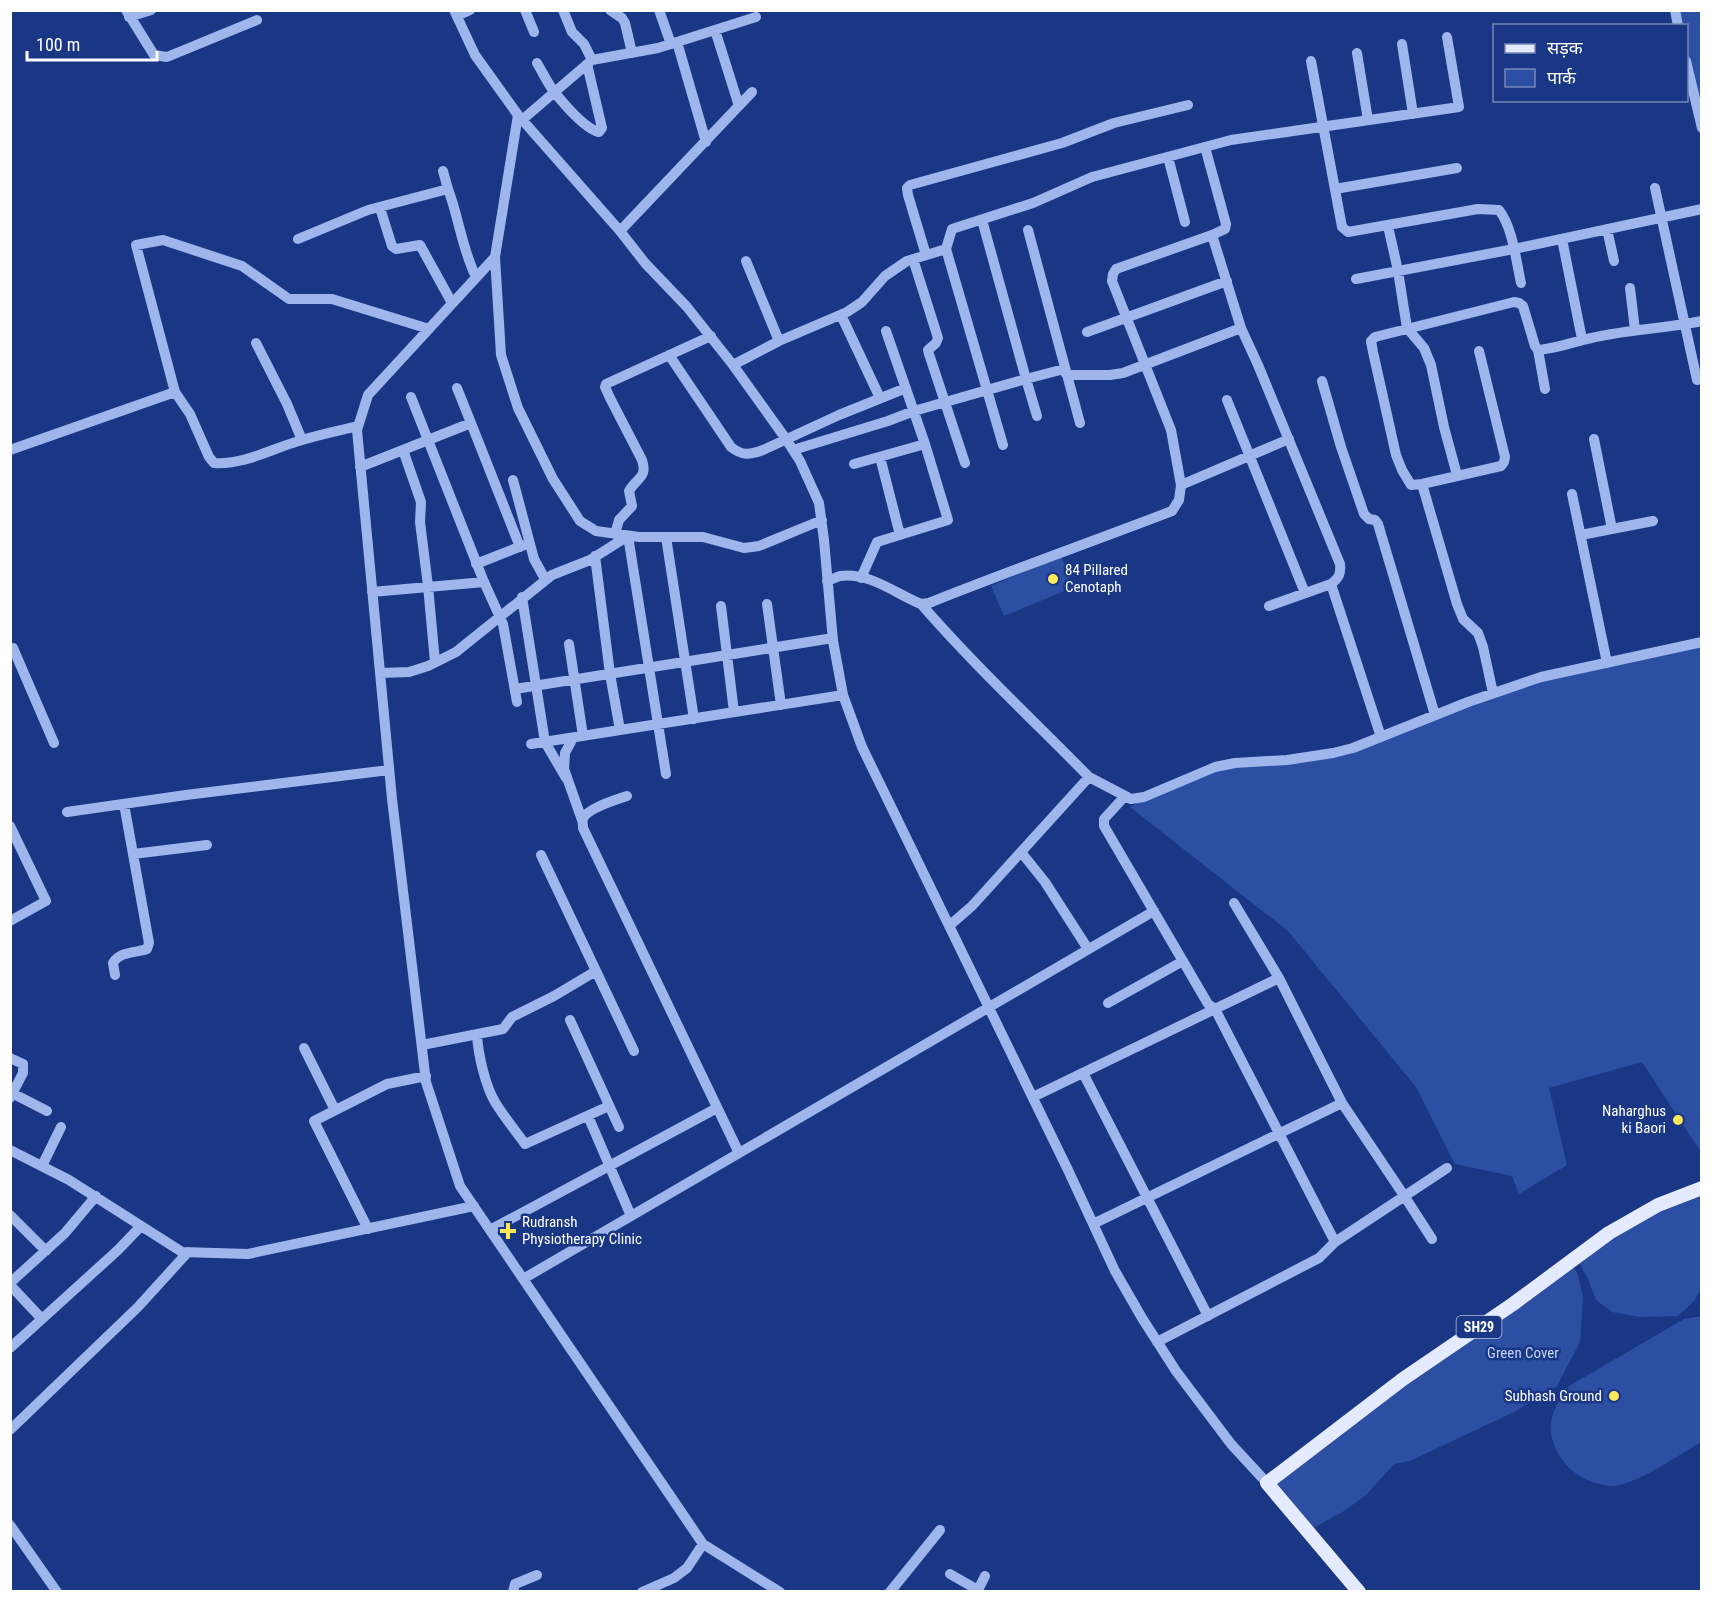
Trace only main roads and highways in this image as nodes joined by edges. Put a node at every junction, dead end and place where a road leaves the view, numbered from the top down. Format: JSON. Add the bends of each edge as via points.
{"nodes":[{"id":1,"x":1701,"y":1188,"type":"edge"},
{"id":2,"x":1359,"y":1592,"type":"edge"}],
"edges":[{"from":1,"to":2,"type":"main road","number":"SH29","via":[[1658,1204],[1609,1233],[1403,1379],[1267,1483]]}]}
